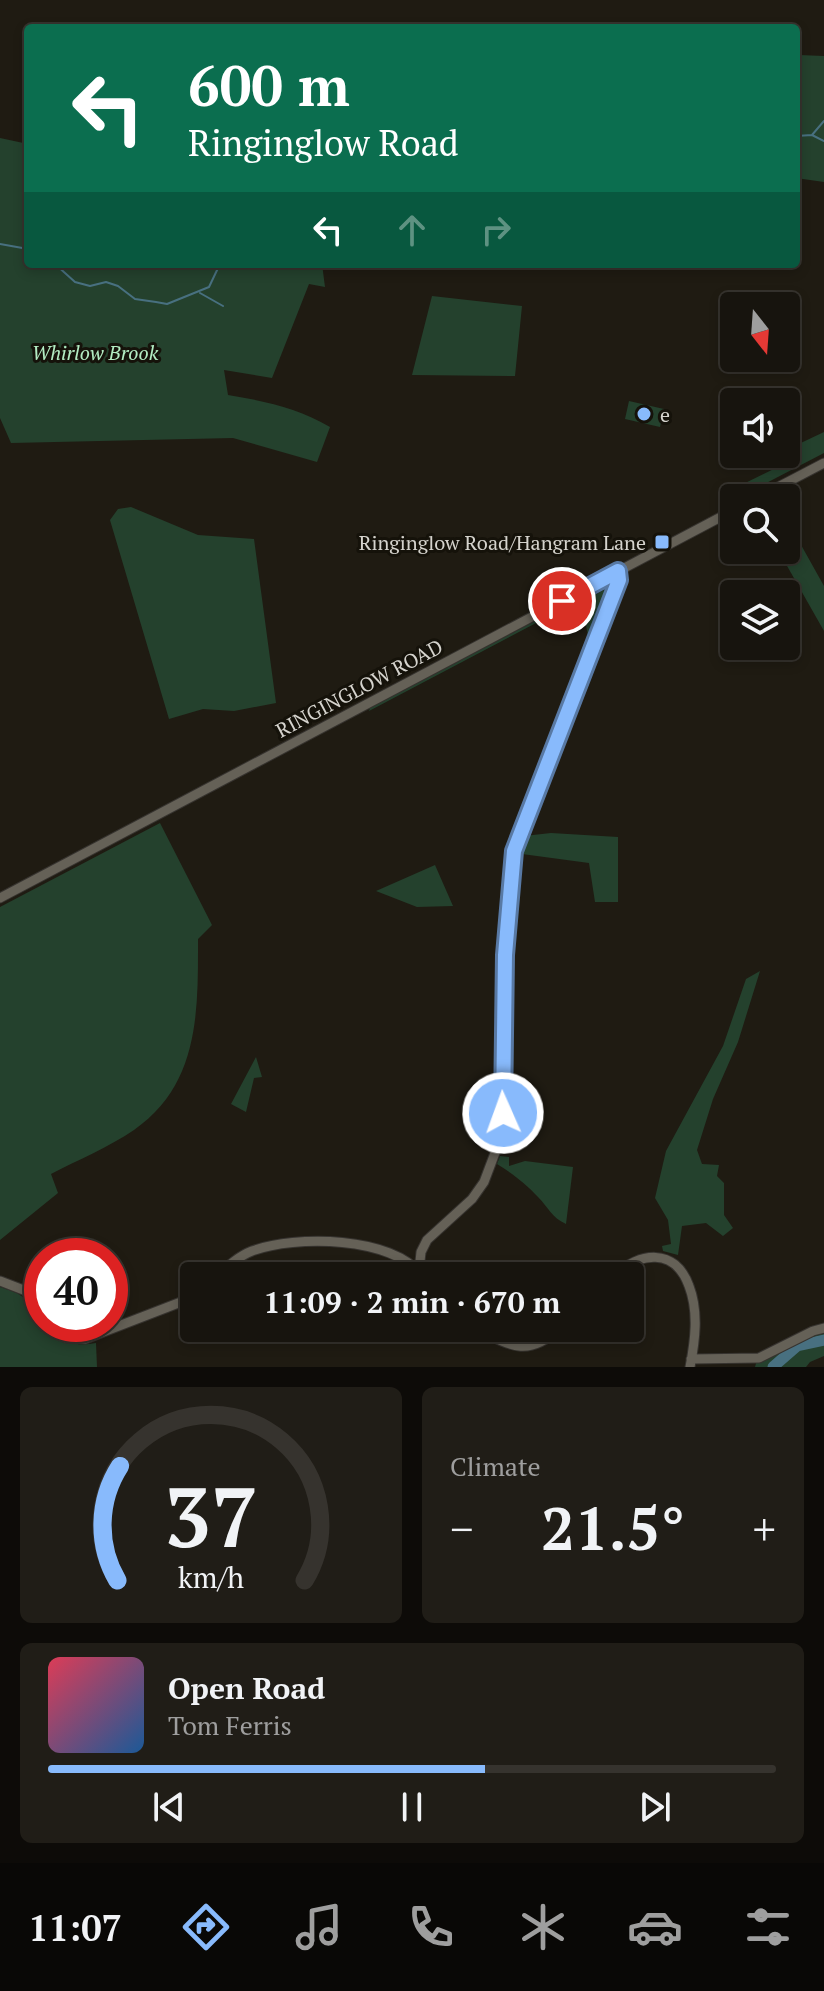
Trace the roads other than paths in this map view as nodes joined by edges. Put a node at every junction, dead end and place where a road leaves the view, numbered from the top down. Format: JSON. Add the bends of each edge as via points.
{"nodes":[{"id":1,"x":824,"y":463,"type":"edge"},
{"id":2,"x":784,"y":484,"type":"edge"},
{"id":3,"x":720,"y":517,"type":"edge"},
{"id":4,"x":618,"y":571,"type":"junction"},
{"id":5,"x":0,"y":898,"type":"edge"},
{"id":6,"x":421,"y":1252,"type":"junction"},
{"id":7,"x":403,"y":1258,"type":"junction"},
{"id":8,"x":233,"y":1262,"type":"edge"},
{"id":9,"x":408,"y":1262,"type":"edge"},
{"id":10,"x":421,"y":1262,"type":"edge"},
{"id":11,"x":632,"y":1262,"type":"edge"},
{"id":12,"x":0,"y":1281,"type":"edge"},
{"id":13,"x":24,"y":1290,"type":"edge"},
{"id":14,"x":180,"y":1302,"type":"edge"},
{"id":15,"x":128,"y":1322,"type":"edge"},
{"id":16,"x":824,"y":1328,"type":"edge"},
{"id":17,"x":505,"y":1342,"type":"edge"},
{"id":18,"x":541,"y":1342,"type":"edge"},
{"id":19,"x":691,"y":1363,"type":"edge"}],
"edges":[{"from":1,"to":2,"type":"street"},
{"from":3,"to":4,"type":"street","name":"RINGINGLOW ROAD"},
{"from":4,"to":5,"type":"street","name":"RINGINGLOW ROAD"},
{"from":4,"to":6,"type":"street","via":[[619,580],[514,851],[498,1145],[472,1199]]},
{"from":6,"to":7,"type":"street"},
{"from":6,"to":10,"type":"street"},
{"from":7,"to":8,"type":"street","via":[[365,1247],[308,1241],[253,1251]]},
{"from":7,"to":9,"type":"street"},
{"from":11,"to":19,"type":"street","via":[[650,1256],[670,1261],[690,1287],[695,1332]]},
{"from":12,"to":13,"type":"street"},
{"from":14,"to":15,"type":"street"},
{"from":16,"to":19,"type":"street","via":[[759,1358]]},
{"from":17,"to":18,"type":"street","via":[[530,1347]]}]}
